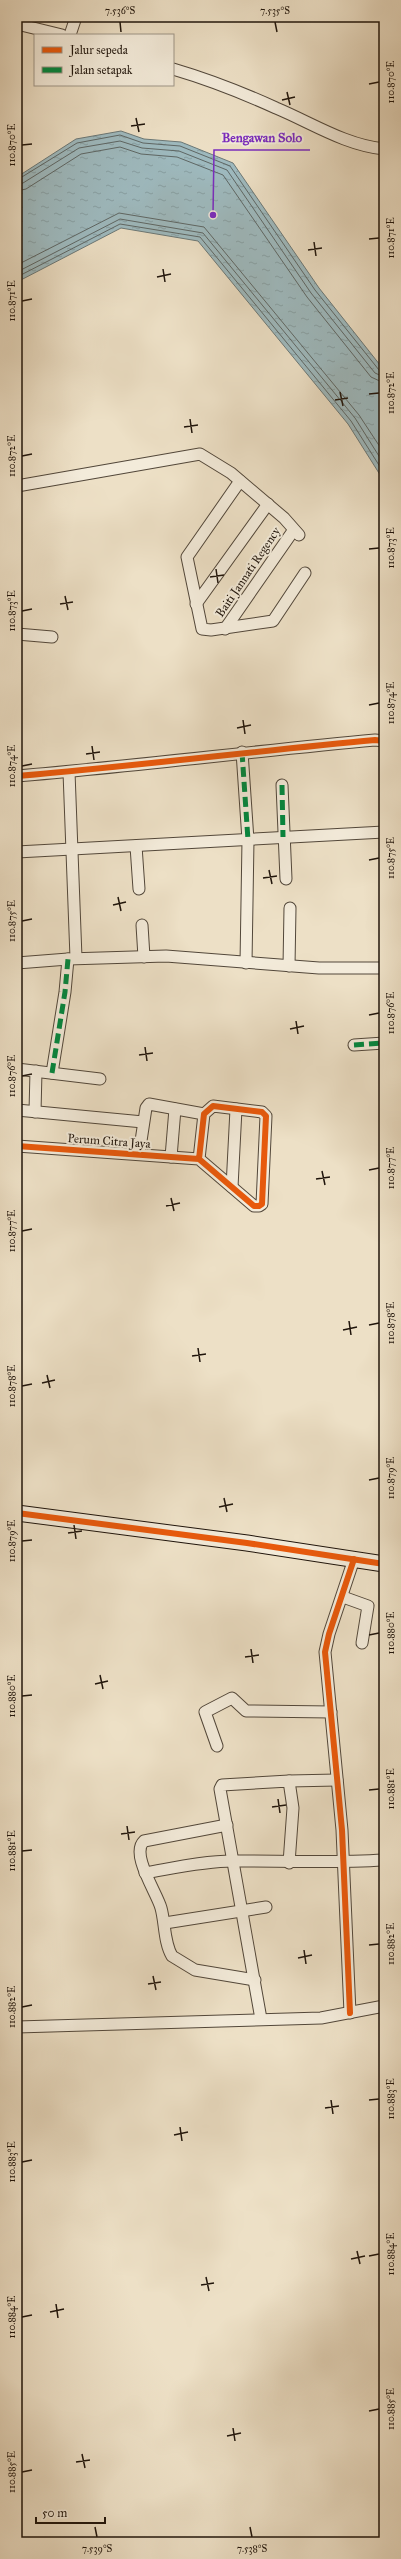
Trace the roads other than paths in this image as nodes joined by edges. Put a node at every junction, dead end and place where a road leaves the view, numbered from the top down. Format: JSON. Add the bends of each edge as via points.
{"nodes":[{"id":1,"x":76,"y":17,"type":"edge"},
{"id":2,"x":17,"y":24,"type":"edge"},
{"id":3,"x":58,"y":34,"type":"edge"},
{"id":4,"x":70,"y":34,"type":"edge"},
{"id":5,"x":174,"y":69,"type":"edge"},
{"id":6,"x":384,"y":149,"type":"edge"},
{"id":7,"x":240,"y":481,"type":"junction"},
{"id":8,"x":17,"y":486,"type":"edge"},
{"id":9,"x":268,"y":504,"type":"junction"},
{"id":10,"x":305,"y":573,"type":"dead end"},
{"id":11,"x":196,"y":604,"type":"junction"},
{"id":12,"x":225,"y":628,"type":"junction"},
{"id":13,"x":17,"y":634,"type":"edge"},
{"id":14,"x":52,"y":637,"type":"dead end"},
{"id":15,"x":384,"y":741,"type":"edge"},
{"id":16,"x":242,"y":752,"type":"junction"},
{"id":17,"x":69,"y":772,"type":"junction"},
{"id":18,"x":17,"y":776,"type":"edge"},
{"id":19,"x":282,"y":785,"type":"dead end"},
{"id":20,"x":384,"y":832,"type":"edge"},
{"id":21,"x":283,"y":837,"type":"junction"},
{"id":22,"x":248,"y":840,"type":"junction"},
{"id":23,"x":136,"y":846,"type":"junction"},
{"id":24,"x":72,"y":849,"type":"junction"},
{"id":25,"x":17,"y":852,"type":"edge"},
{"id":26,"x":286,"y":879,"type":"dead end"},
{"id":27,"x":139,"y":889,"type":"dead end"},
{"id":28,"x":290,"y":908,"type":"dead end"},
{"id":29,"x":142,"y":925,"type":"dead end"},
{"id":30,"x":144,"y":957,"type":"junction"},
{"id":31,"x":72,"y":958,"type":"junction"},
{"id":32,"x":17,"y":963,"type":"edge"},
{"id":33,"x":246,"y":963,"type":"junction"},
{"id":34,"x":289,"y":966,"type":"junction"},
{"id":35,"x":384,"y":968,"type":"edge"},
{"id":36,"x":384,"y":1043,"type":"edge"},
{"id":37,"x":354,"y":1045,"type":"dead end"},
{"id":38,"x":17,"y":1069,"type":"edge"},
{"id":39,"x":36,"y":1070,"type":"junction"},
{"id":40,"x":52,"y":1073,"type":"junction"},
{"id":41,"x":100,"y":1079,"type":"dead end"},
{"id":42,"x":175,"y":1109,"type":"junction"},
{"id":43,"x":236,"y":1109,"type":"junction"},
{"id":44,"x":17,"y":1110,"type":"edge"},
{"id":45,"x":35,"y":1112,"type":"junction"},
{"id":46,"x":204,"y":1114,"type":"junction"},
{"id":47,"x":143,"y":1122,"type":"junction"},
{"id":48,"x":17,"y":1146,"type":"edge"},
{"id":49,"x":139,"y":1154,"type":"junction"},
{"id":50,"x":171,"y":1157,"type":"junction"},
{"id":51,"x":199,"y":1159,"type":"junction"},
{"id":52,"x":232,"y":1187,"type":"junction"},
{"id":53,"x":17,"y":1513,"type":"edge"},
{"id":54,"x":354,"y":1559,"type":"junction"},
{"id":55,"x":384,"y":1564,"type":"edge"},
{"id":56,"x":343,"y":1597,"type":"junction"},
{"id":57,"x":362,"y":1643,"type":"dead end"},
{"id":58,"x":331,"y":1712,"type":"junction"},
{"id":59,"x":217,"y":1746,"type":"dead end"},
{"id":60,"x":337,"y":1780,"type":"junction"},
{"id":61,"x":289,"y":1781,"type":"junction"},
{"id":62,"x":227,"y":1825,"type":"junction"},
{"id":63,"x":384,"y":1860,"type":"edge"},
{"id":64,"x":234,"y":1861,"type":"junction"},
{"id":65,"x":289,"y":1863,"type":"junction"},
{"id":66,"x":343,"y":1863,"type":"junction"},
{"id":67,"x":145,"y":1873,"type":"junction"},
{"id":68,"x":266,"y":1907,"type":"dead end"},
{"id":69,"x":243,"y":1911,"type":"junction"},
{"id":70,"x":165,"y":1923,"type":"junction"},
{"id":71,"x":254,"y":1980,"type":"junction"},
{"id":72,"x":384,"y":2006,"type":"edge"},
{"id":73,"x":350,"y":2012,"type":"junction"},
{"id":74,"x":261,"y":2019,"type":"junction"},
{"id":75,"x":17,"y":2026,"type":"edge"}],
"edges":[{"from":1,"to":4,"type":"street"},
{"from":2,"to":3,"type":"street"},
{"from":5,"to":6,"type":"street","via":[[275,107],[347,141],[364,147]]},
{"from":7,"to":8,"type":"street","name":"Baiti Jannati Regency","via":[[208,457],[194,454],[92,475]]},
{"from":7,"to":9,"type":"street","name":"Baiti Jannati Regency"},
{"from":7,"to":11,"type":"street","name":"Baiti Jannati Regency","via":[[187,557]]},
{"from":9,"to":11,"type":"street","name":"Baiti Jannati Regency"},
{"from":9,"to":12,"type":"street","name":"Baiti Jannati Regency","via":[[296,533]]},
{"from":10,"to":12,"type":"street","name":"Baiti Jannati Regency","via":[[273,621]]},
{"from":11,"to":12,"type":"street","name":"Baiti Jannati Regency","via":[[202,629],[206,631]]},
{"from":13,"to":14,"type":"street"},
{"from":15,"to":16,"type":"street"},
{"from":16,"to":17,"type":"street"},
{"from":16,"to":22,"type":"street"},
{"from":17,"to":18,"type":"street"},
{"from":17,"to":24,"type":"street"},
{"from":19,"to":21,"type":"street"},
{"from":20,"to":21,"type":"street"},
{"from":21,"to":22,"type":"street"},
{"from":21,"to":26,"type":"street"},
{"from":22,"to":23,"type":"street"},
{"from":22,"to":33,"type":"street"},
{"from":23,"to":24,"type":"street"},
{"from":23,"to":27,"type":"street"},
{"from":24,"to":25,"type":"street"},
{"from":24,"to":31,"type":"street"},
{"from":28,"to":34,"type":"street"},
{"from":29,"to":30,"type":"street"},
{"from":30,"to":31,"type":"street"},
{"from":30,"to":33,"type":"street","via":[[208,958]]},
{"from":31,"to":32,"type":"street"},
{"from":31,"to":40,"type":"street"},
{"from":33,"to":34,"type":"street"},
{"from":34,"to":35,"type":"street"},
{"from":36,"to":37,"type":"street"},
{"from":38,"to":39,"type":"street"},
{"from":39,"to":40,"type":"street"},
{"from":39,"to":45,"type":"street"},
{"from":40,"to":41,"type":"street"},
{"from":42,"to":46,"type":"street","name":"Perum Citra Jaya"},
{"from":42,"to":47,"type":"street","name":"Perum Citra Jaya","via":[[149,1104]]},
{"from":42,"to":50,"type":"street"},
{"from":43,"to":46,"type":"street","via":[[213,1106]]},
{"from":43,"to":52,"type":"street"},
{"from":43,"to":52,"type":"street","via":[[262,1112],[266,1116],[262,1204],[254,1206]]},
{"from":44,"to":45,"type":"street","name":"Perum Citra Jaya"},
{"from":45,"to":47,"type":"street","name":"Perum Citra Jaya"},
{"from":46,"to":51,"type":"street"},
{"from":47,"to":49,"type":"street","name":"Perum Citra Jaya"},
{"from":48,"to":49,"type":"street","name":"Perum Citra Jaya"},
{"from":49,"to":50,"type":"street","name":"Perum Citra Jaya"},
{"from":50,"to":51,"type":"street","name":"Perum Citra Jaya"},
{"from":51,"to":52,"type":"street"},
{"from":53,"to":54,"type":"street"},
{"from":54,"to":55,"type":"street"},
{"from":54,"to":56,"type":"street"},
{"from":56,"to":57,"type":"street","via":[[368,1606]]},
{"from":56,"to":58,"type":"street","via":[[326,1644]]},
{"from":58,"to":59,"type":"street","via":[[246,1711],[232,1698],[205,1712]]},
{"from":58,"to":60,"type":"street"},
{"from":60,"to":61,"type":"street"},
{"from":60,"to":66,"type":"street"},
{"from":61,"to":62,"type":"street","via":[[222,1785],[220,1789]]},
{"from":61,"to":65,"type":"street","via":[[293,1808]]},
{"from":62,"to":64,"type":"street"},
{"from":62,"to":67,"type":"street","via":[[144,1841],[141,1852]]},
{"from":63,"to":66,"type":"street"},
{"from":64,"to":65,"type":"street"},
{"from":64,"to":67,"type":"street","via":[[195,1864]]},
{"from":64,"to":69,"type":"street"},
{"from":65,"to":66,"type":"street"},
{"from":66,"to":73,"type":"street"},
{"from":67,"to":70,"type":"street","via":[[159,1902]]},
{"from":68,"to":69,"type":"street"},
{"from":69,"to":70,"type":"street"},
{"from":69,"to":71,"type":"street"},
{"from":70,"to":71,"type":"street","via":[[169,1951],[182,1964],[211,1974]]},
{"from":71,"to":74,"type":"street"},
{"from":72,"to":73,"type":"street"},
{"from":73,"to":74,"type":"street","via":[[321,2018]]},
{"from":74,"to":75,"type":"street"}]}
